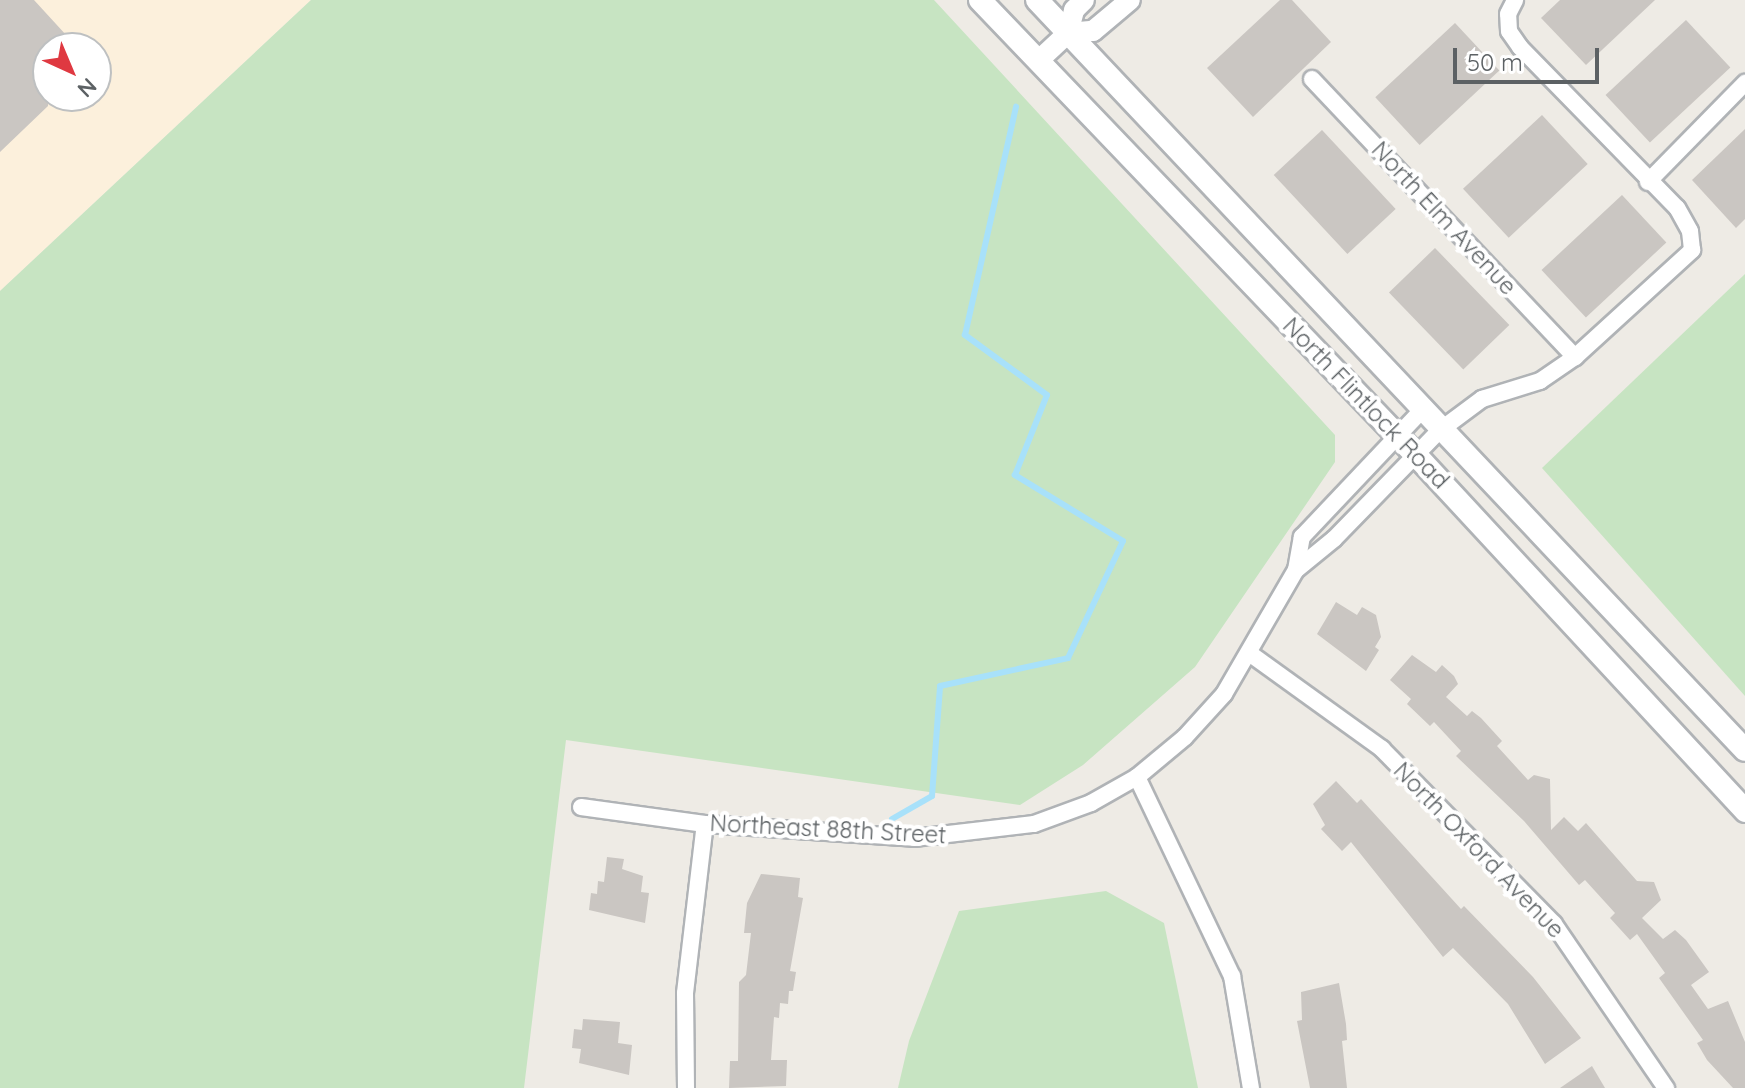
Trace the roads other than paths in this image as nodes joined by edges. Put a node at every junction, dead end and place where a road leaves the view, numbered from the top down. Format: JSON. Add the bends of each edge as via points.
{"nodes":[{"id":1,"x":980,"y":0,"type":"edge"},
{"id":2,"x":1037,"y":0,"type":"edge"},
{"id":3,"x":1084,"y":0,"type":"edge"},
{"id":4,"x":1130,"y":0,"type":"edge"},
{"id":5,"x":1515,"y":0,"type":"edge"},
{"id":6,"x":1068,"y":33,"type":"junction"},
{"id":7,"x":1038,"y":61,"type":"junction"},
{"id":8,"x":1312,"y":79,"type":"dead end"},
{"id":9,"x":1745,"y":83,"type":"edge"},
{"id":10,"x":1648,"y":182,"type":"junction"},
{"id":11,"x":1575,"y":357,"type":"junction"},
{"id":12,"x":1421,"y":411,"type":"junction"},
{"id":13,"x":1439,"y":431,"type":"junction"},
{"id":14,"x":1397,"y":434,"type":"junction"},
{"id":15,"x":1414,"y":453,"type":"junction"},
{"id":16,"x":1296,"y":570,"type":"junction"},
{"id":17,"x":1249,"y":653,"type":"junction"},
{"id":18,"x":1745,"y":750,"type":"edge"},
{"id":19,"x":1137,"y":777,"type":"junction"},
{"id":20,"x":581,"y":807,"type":"dead end"},
{"id":21,"x":1745,"y":811,"type":"edge"},
{"id":22,"x":705,"y":824,"type":"junction"},
{"id":23,"x":686,"y":1088,"type":"edge"},
{"id":24,"x":1251,"y":1088,"type":"edge"},
{"id":25,"x":1666,"y":1088,"type":"edge"}],
"edges":[{"from":1,"to":7,"type":"main road","name":"North Flintlock Road"},
{"from":2,"to":6,"type":"main road","name":"North Flintlock Road"},
{"from":3,"to":6,"type":"street","via":[[1074,10]]},
{"from":4,"to":6,"type":"street","via":[[1093,31]]},
{"from":5,"to":10,"type":"street","via":[[1508,14],[1509,31],[1520,47]]},
{"from":6,"to":7,"type":"street"},
{"from":6,"to":12,"type":"main road","name":"North Flintlock Road"},
{"from":7,"to":14,"type":"main road","name":"North Flintlock Road"},
{"from":8,"to":11,"type":"street","name":"North Elm Avenue"},
{"from":9,"to":10,"type":"street"},
{"from":10,"to":11,"type":"street","name":"Northeast 88th Street","via":[[1677,208],[1690,231],[1692,250]]},
{"from":11,"to":13,"type":"street","name":"Northeast 88th Street","via":[[1540,381],[1482,399]]},
{"from":12,"to":13,"type":"main road","name":"North Flintlock Road"},
{"from":12,"to":14,"type":"street"},
{"from":13,"to":15,"type":"street","name":"Northeast 88th Street"},
{"from":13,"to":18,"type":"main road","name":"North Flintlock Road"},
{"from":14,"to":15,"type":"main road","name":"North Flintlock Road"},
{"from":14,"to":16,"type":"street","name":"Northeast 88th Street","via":[[1302,537]]},
{"from":15,"to":16,"type":"street","name":"Northeast 88th Street","via":[[1334,539]]},
{"from":15,"to":21,"type":"main road","name":"North Flintlock Road"},
{"from":16,"to":17,"type":"street","name":"Northeast 88th Street"},
{"from":17,"to":19,"type":"street","name":"Northeast 88th Street","via":[[1224,694],[1185,737]]},
{"from":17,"to":25,"type":"street","name":"North Oxford Avenue","via":[[1382,749],[1554,924]]},
{"from":19,"to":22,"type":"street","name":"Northeast 88th Street","via":[[1091,803],[1034,824],[977,834],[914,838]]},
{"from":19,"to":24,"type":"street","via":[[1232,976]]},
{"from":20,"to":22,"type":"street","name":"Northeast 88th Street"},
{"from":22,"to":23,"type":"street","via":[[685,993]]}]}
